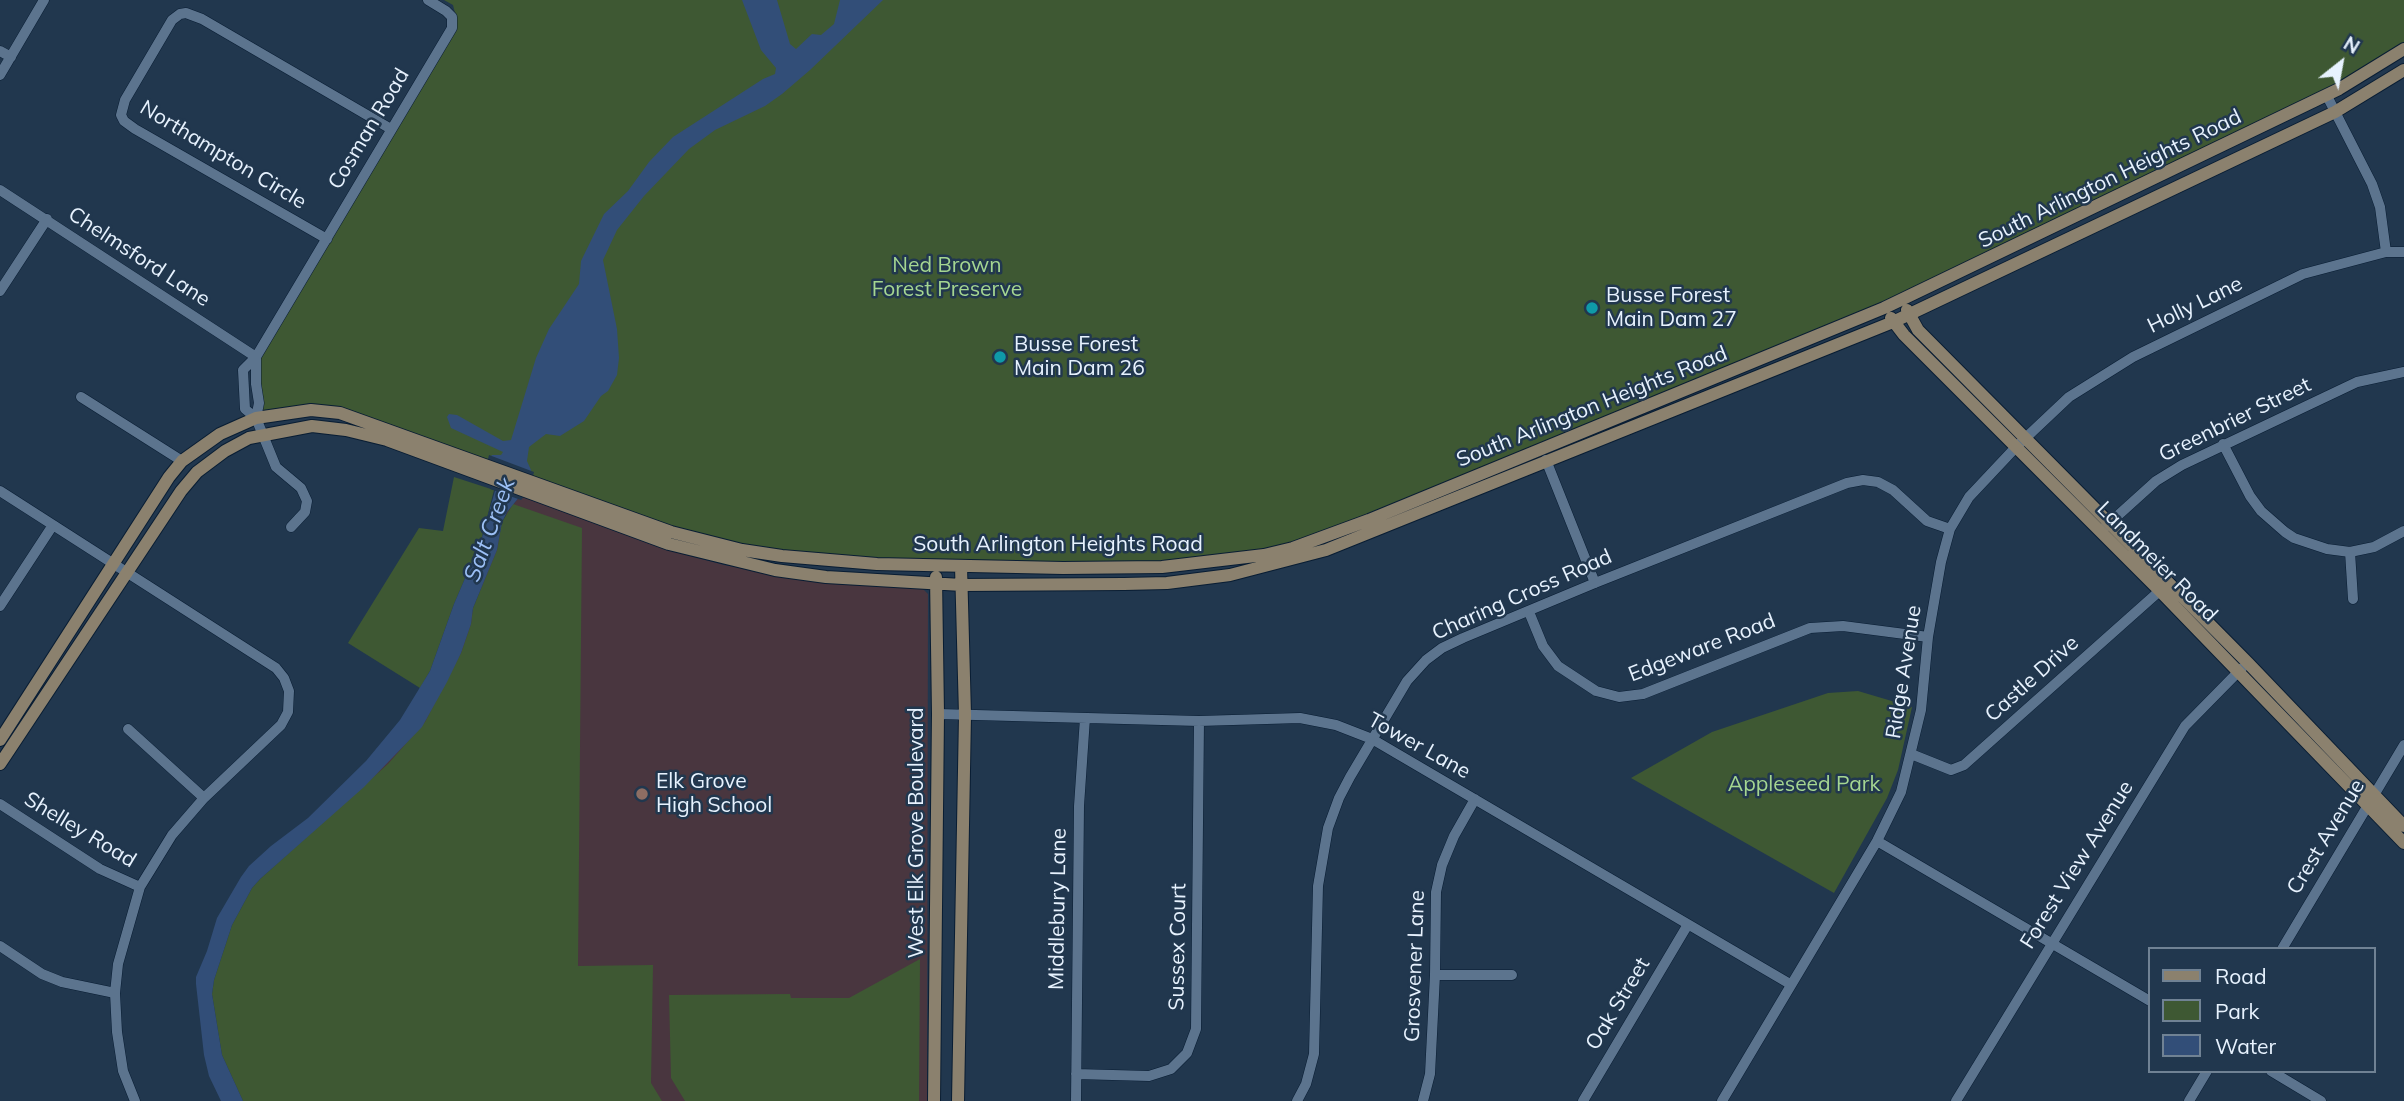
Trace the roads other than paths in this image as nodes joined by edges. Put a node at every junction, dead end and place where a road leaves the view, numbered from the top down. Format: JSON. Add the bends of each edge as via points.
{"nodes":[{"id":1,"x":44,"y":0,"type":"edge"},
{"id":2,"x":428,"y":0,"type":"edge"},
{"id":3,"x":2404,"y":49,"type":"edge"},
{"id":4,"x":0,"y":51,"type":"edge"},
{"id":5,"x":11,"y":57,"type":"junction"},
{"id":6,"x":2404,"y":70,"type":"edge"},
{"id":7,"x":0,"y":75,"type":"edge"},
{"id":8,"x":2327,"y":96,"type":"junction"},
{"id":9,"x":2335,"y":112,"type":"junction"},
{"id":10,"x":391,"y":129,"type":"junction"},
{"id":11,"x":0,"y":190,"type":"edge"},
{"id":12,"x":47,"y":219,"type":"junction"},
{"id":13,"x":327,"y":239,"type":"junction"},
{"id":14,"x":2386,"y":252,"type":"junction"},
{"id":15,"x":2404,"y":252,"type":"edge"},
{"id":16,"x":0,"y":291,"type":"edge"},
{"id":17,"x":1902,"y":300,"type":"junction"},
{"id":18,"x":1884,"y":308,"type":"junction"},
{"id":19,"x":1910,"y":315,"type":"junction"},
{"id":20,"x":1893,"y":322,"type":"junction"},
{"id":21,"x":256,"y":357,"type":"junction"},
{"id":22,"x":2404,"y":372,"type":"edge"},
{"id":23,"x":80,"y":397,"type":"dead end"},
{"id":24,"x":256,"y":418,"type":"junction"},
{"id":25,"x":263,"y":435,"type":"junction"},
{"id":26,"x":2020,"y":443,"type":"junction"},
{"id":27,"x":2223,"y":444,"type":"junction"},
{"id":28,"x":1546,"y":460,"type":"junction"},
{"id":29,"x":182,"y":461,"type":"junction"},
{"id":30,"x":484,"y":470,"type":"junction"},
{"id":31,"x":534,"y":489,"type":"junction"},
{"id":32,"x":0,"y":491,"type":"edge"},
{"id":33,"x":53,"y":525,"type":"junction"},
{"id":34,"x":291,"y":527,"type":"dead end"},
{"id":35,"x":2105,"y":527,"type":"junction"},
{"id":36,"x":1950,"y":529,"type":"junction"},
{"id":37,"x":2404,"y":531,"type":"edge"},
{"id":38,"x":2350,"y":552,"type":"junction"},
{"id":39,"x":112,"y":563,"type":"junction"},
{"id":40,"x":936,"y":566,"type":"junction"},
{"id":41,"x":961,"y":566,"type":"junction"},
{"id":42,"x":128,"y":572,"type":"junction"},
{"id":43,"x":1595,"y":583,"type":"junction"},
{"id":44,"x":937,"y":584,"type":"junction"},
{"id":45,"x":962,"y":585,"type":"junction"},
{"id":46,"x":2164,"y":587,"type":"junction"},
{"id":47,"x":2353,"y":599,"type":"dead end"},
{"id":48,"x":0,"y":606,"type":"edge"},
{"id":49,"x":1529,"y":612,"type":"junction"},
{"id":50,"x":1928,"y":637,"type":"junction"},
{"id":51,"x":2243,"y":668,"type":"junction"},
{"id":52,"x":938,"y":714,"type":"junction"},
{"id":53,"x":965,"y":715,"type":"junction"},
{"id":54,"x":1085,"y":718,"type":"junction"},
{"id":55,"x":1199,"y":721,"type":"junction"},
{"id":56,"x":128,"y":729,"type":"dead end"},
{"id":57,"x":1372,"y":739,"type":"junction"},
{"id":58,"x":0,"y":740,"type":"edge"},
{"id":59,"x":2404,"y":745,"type":"edge"},
{"id":60,"x":1910,"y":754,"type":"junction"},
{"id":61,"x":0,"y":764,"type":"edge"},
{"id":62,"x":204,"y":799,"type":"junction"},
{"id":63,"x":1475,"y":799,"type":"junction"},
{"id":64,"x":2371,"y":801,"type":"junction"},
{"id":65,"x":0,"y":804,"type":"edge"},
{"id":66,"x":2404,"y":826,"type":"edge"},
{"id":67,"x":1877,"y":841,"type":"junction"},
{"id":68,"x":2404,"y":843,"type":"edge"},
{"id":69,"x":140,"y":887,"type":"junction"},
{"id":70,"x":1687,"y":926,"type":"junction"},
{"id":71,"x":2051,"y":943,"type":"junction"},
{"id":72,"x":0,"y":946,"type":"edge"},
{"id":73,"x":2283,"y":947,"type":"edge"},
{"id":74,"x":1436,"y":975,"type":"junction"},
{"id":75,"x":1512,"y":975,"type":"dead end"},
{"id":76,"x":1790,"y":984,"type":"junction"},
{"id":77,"x":115,"y":993,"type":"junction"},
{"id":78,"x":2148,"y":1000,"type":"edge"},
{"id":79,"x":2206,"y":1073,"type":"edge"},
{"id":80,"x":2274,"y":1073,"type":"edge"},
{"id":81,"x":1076,"y":1074,"type":"junction"},
{"id":82,"x":135,"y":1101,"type":"edge"},
{"id":83,"x":933,"y":1101,"type":"edge"},
{"id":84,"x":958,"y":1101,"type":"edge"},
{"id":85,"x":1076,"y":1101,"type":"edge"},
{"id":86,"x":1297,"y":1101,"type":"edge"},
{"id":87,"x":1423,"y":1101,"type":"edge"},
{"id":88,"x":1583,"y":1101,"type":"edge"},
{"id":89,"x":1722,"y":1101,"type":"edge"},
{"id":90,"x":1956,"y":1101,"type":"edge"},
{"id":91,"x":2189,"y":1101,"type":"edge"},
{"id":92,"x":2322,"y":1101,"type":"edge"}],
"edges":[{"from":1,"to":5,"type":"street"},
{"from":2,"to":10,"type":"street","name":"Cosman Road","via":[[452,17],[452,28]]},
{"from":3,"to":8,"type":"main road","name":"South Arlington Heights Road"},
{"from":4,"to":5,"type":"street"},
{"from":5,"to":7,"type":"street"},
{"from":6,"to":9,"type":"main road","name":"South Arlington Heights Road"},
{"from":8,"to":9,"type":"street"},
{"from":8,"to":17,"type":"main road","name":"South Arlington Heights Road"},
{"from":9,"to":14,"type":"street","via":[[2377,196]]},
{"from":9,"to":19,"type":"main road","name":"South Arlington Heights Road"},
{"from":10,"to":13,"type":"street","name":"Cosman Road"},
{"from":10,"to":13,"type":"street","name":"Northampton Circle","via":[[186,13],[172,20],[131,89],[121,108],[124,121]]},
{"from":11,"to":12,"type":"street","name":"Chelmsford Lane"},
{"from":12,"to":16,"type":"street"},
{"from":12,"to":21,"type":"street","name":"Chelmsford Lane"},
{"from":13,"to":21,"type":"street","name":"Cosman Road"},
{"from":14,"to":15,"type":"street","name":"Holly Lane"},
{"from":14,"to":26,"type":"street","name":"Holly Lane","via":[[2303,274],[2182,331],[2079,390]]},
{"from":17,"to":18,"type":"main road","name":"South Arlington Heights Road"},
{"from":17,"to":19,"type":"main road","name":"Landmeier Road"},
{"from":18,"to":20,"type":"main road","name":"Landmeier Road"},
{"from":18,"to":41,"type":"main road","name":"South Arlington Heights Road","via":[[1293,548],[1162,567]]},
{"from":19,"to":20,"type":"main road","name":"South Arlington Heights Road"},
{"from":19,"to":26,"type":"main road","name":"Landmeier Road","via":[[1918,330]]},
{"from":20,"to":26,"type":"main road","name":"Landmeier Road"},
{"from":20,"to":28,"type":"main road","name":"South Arlington Heights Road"},
{"from":21,"to":24,"type":"street","name":"Cosman Road","via":[[243,370],[242,388],[245,409]]},
{"from":22,"to":27,"type":"street","name":"Greenbrier Street","via":[[2357,382]]},
{"from":23,"to":29,"type":"street"},
{"from":24,"to":25,"type":"street","name":"Cosman Road"},
{"from":24,"to":29,"type":"main road","name":"South Arlington Heights Road","via":[[220,434]]},
{"from":24,"to":30,"type":"main road","name":"South Arlington Heights Road","via":[[311,410],[341,413]]},
{"from":25,"to":30,"type":"main road","name":"South Arlington Heights Road","via":[[312,426],[346,430]]},
{"from":25,"to":34,"type":"street","name":"Cosman Road","via":[[276,467],[301,488],[307,501],[305,512]]},
{"from":25,"to":42,"type":"main road","name":"South Arlington Heights Road","via":[[242,441],[197,472]]},
{"from":26,"to":35,"type":"main road","name":"Landmeier Road"},
{"from":26,"to":36,"type":"street","name":"Ridge Avenue","via":[[1969,497]]},
{"from":27,"to":35,"type":"street","name":"Greenbrier Street","via":[[2156,481]]},
{"from":27,"to":38,"type":"street","via":[[2250,496],[2270,521],[2305,542]]},
{"from":28,"to":43,"type":"street"},
{"from":28,"to":45,"type":"main road","name":"South Arlington Heights Road","via":[[1326,550],[1243,572],[1167,583]]},
{"from":29,"to":39,"type":"main road","name":"South Arlington Heights Road"},
{"from":30,"to":31,"type":"main road","name":"South Arlington Heights Road"},
{"from":31,"to":40,"type":"main road","name":"South Arlington Heights Road","via":[[742,550],[832,561]]},
{"from":31,"to":44,"type":"main road","name":"South Arlington Heights Road","via":[[668,544],[750,564],[826,577]]},
{"from":32,"to":33,"type":"street"},
{"from":33,"to":39,"type":"street"},
{"from":33,"to":48,"type":"street"},
{"from":35,"to":46,"type":"main road","name":"Landmeier Road"},
{"from":36,"to":43,"type":"street","name":"Charing Cross Road","via":[[1927,521],[1887,486],[1863,480]]},
{"from":36,"to":50,"type":"street","name":"Ridge Avenue"},
{"from":37,"to":38,"type":"street","via":[[2374,547]]},
{"from":38,"to":47,"type":"street"},
{"from":39,"to":42,"type":"street"},
{"from":39,"to":58,"type":"main road","name":"South Arlington Heights Road"},
{"from":40,"to":41,"type":"main road","name":"South Arlington Heights Road"},
{"from":40,"to":44,"type":"main road","name":"West Elk Grove Boulevard"},
{"from":41,"to":45,"type":"main road","name":"West Elk Grove Boulevard"},
{"from":42,"to":61,"type":"main road","name":"South Arlington Heights Road"},
{"from":42,"to":62,"type":"street","via":[[276,667],[287,684],[289,705],[281,725]]},
{"from":43,"to":49,"type":"street","name":"Charing Cross Road"},
{"from":44,"to":45,"type":"main road","name":"South Arlington Heights Road"},
{"from":44,"to":52,"type":"main road","name":"West Elk Grove Boulevard"},
{"from":45,"to":53,"type":"main road","name":"West Elk Grove Boulevard"},
{"from":46,"to":51,"type":"main road","name":"Landmeier Road"},
{"from":46,"to":60,"type":"street","name":"Castle Drive","via":[[1964,765],[1951,770]]},
{"from":49,"to":50,"type":"street","name":"Edgeware Road","via":[[1543,646],[1558,666],[1596,691],[1619,697],[1643,694],[1810,628],[1843,626]]},
{"from":49,"to":57,"type":"street","name":"Charing Cross Road","via":[[1453,643],[1426,660],[1406,681]]},
{"from":50,"to":60,"type":"street","name":"Ridge Avenue","via":[[1921,710]]},
{"from":51,"to":64,"type":"main road","name":"Landmeier Road"},
{"from":51,"to":71,"type":"street","name":"Forest View Avenue","via":[[2185,726]]},
{"from":52,"to":53,"type":"street","name":"Tower Lane"},
{"from":52,"to":83,"type":"main road","name":"West Elk Grove Boulevard"},
{"from":53,"to":54,"type":"street","name":"Tower Lane"},
{"from":53,"to":84,"type":"main road","name":"West Elk Grove Boulevard"},
{"from":54,"to":55,"type":"street","name":"Tower Lane"},
{"from":54,"to":81,"type":"street","name":"Middlebury Lane","via":[[1079,806]]},
{"from":55,"to":57,"type":"street","name":"Tower Lane","via":[[1300,718]]},
{"from":55,"to":81,"type":"street","name":"Sussex Court","via":[[1196,1029],[1187,1053],[1171,1069],[1149,1076]]},
{"from":56,"to":62,"type":"street"},
{"from":57,"to":63,"type":"street","name":"Tower Lane"},
{"from":57,"to":86,"type":"street","name":"Charing Cross Road","via":[[1339,798],[1325,842],[1318,886],[1314,1054]]},
{"from":59,"to":64,"type":"street","name":"Crest Avenue"},
{"from":60,"to":67,"type":"street","name":"Ridge Avenue","via":[[1901,792]]},
{"from":62,"to":69,"type":"street","via":[[172,835]]},
{"from":63,"to":70,"type":"street","name":"Tower Lane"},
{"from":63,"to":74,"type":"street","name":"Grosvener Lane","via":[[1438,878]]},
{"from":64,"to":66,"type":"main road","name":"Landmeier Road"},
{"from":64,"to":68,"type":"main road","name":"Landmeier Road"},
{"from":64,"to":73,"type":"street","name":"Crest Avenue"},
{"from":65,"to":69,"type":"street","name":"Shelley Road","via":[[100,869]]},
{"from":67,"to":71,"type":"street"},
{"from":67,"to":76,"type":"street","name":"Ridge Avenue"},
{"from":69,"to":77,"type":"street","via":[[118,964]]},
{"from":70,"to":76,"type":"street","name":"Tower Lane"},
{"from":70,"to":88,"type":"street","name":"Oak Street"},
{"from":71,"to":78,"type":"street"},
{"from":71,"to":90,"type":"street","name":"Forest View Avenue"},
{"from":72,"to":77,"type":"street","via":[[42,974]]},
{"from":74,"to":75,"type":"street"},
{"from":74,"to":87,"type":"street","name":"Grosvener Lane","via":[[1430,1074]]},
{"from":76,"to":89,"type":"street","name":"Ridge Avenue"},
{"from":77,"to":82,"type":"street","via":[[123,1071]]},
{"from":79,"to":91,"type":"street"},
{"from":80,"to":92,"type":"street"},
{"from":81,"to":85,"type":"street","name":"Middlebury Lane"}]}
